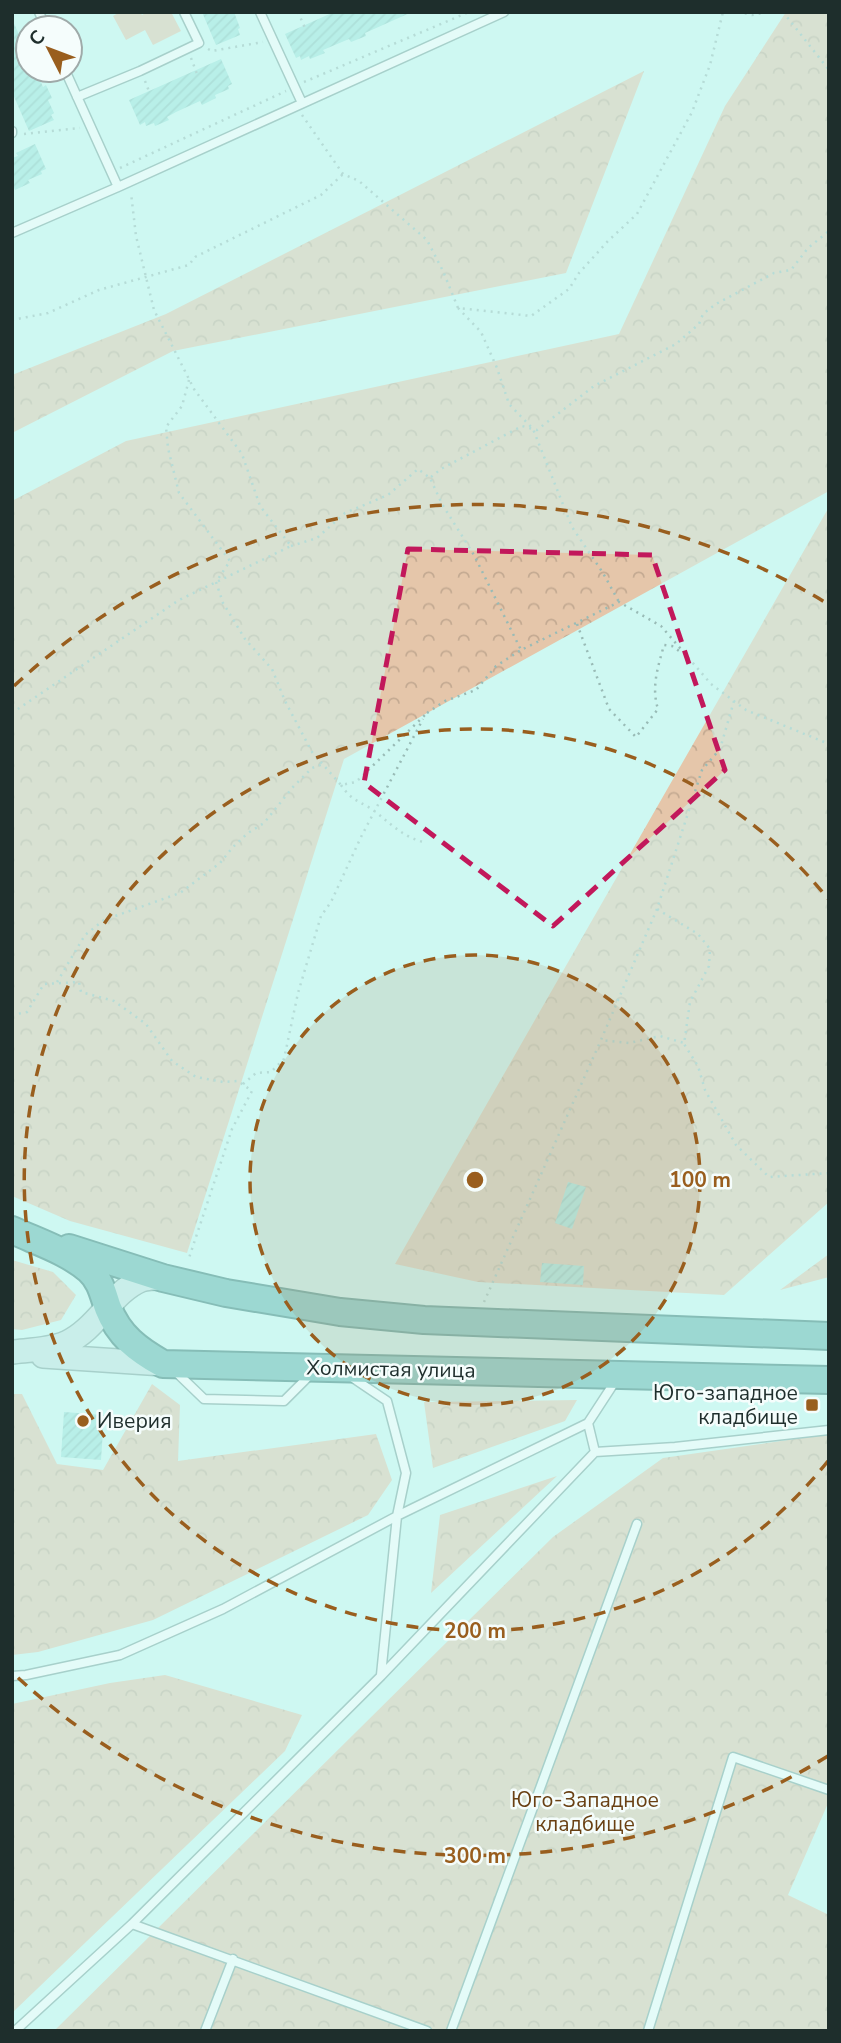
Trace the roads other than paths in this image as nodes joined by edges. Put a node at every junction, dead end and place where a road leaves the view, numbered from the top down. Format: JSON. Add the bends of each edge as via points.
{"nodes":[{"id":1,"x":184,"y":12,"type":"edge"},
{"id":2,"x":274,"y":12,"type":"edge"},
{"id":3,"x":504,"y":12,"type":"edge"},
{"id":4,"x":262,"y":15,"type":"edge"},
{"id":5,"x":71,"y":84,"type":"edge"},
{"id":6,"x":77,"y":97,"type":"junction"},
{"id":7,"x":299,"y":104,"type":"junction"},
{"id":8,"x":118,"y":187,"type":"junction"},
{"id":9,"x":12,"y":233,"type":"edge"},
{"id":10,"x":12,"y":1230,"type":"edge"},
{"id":11,"x":172,"y":1280,"type":"junction"},
{"id":12,"x":108,"y":1308,"type":"junction"},
{"id":13,"x":829,"y":1336,"type":"edge"},
{"id":14,"x":12,"y":1353,"type":"edge"},
{"id":15,"x":166,"y":1364,"type":"junction"},
{"id":16,"x":328,"y":1368,"type":"junction"},
{"id":17,"x":620,"y":1375,"type":"junction"},
{"id":18,"x":829,"y":1380,"type":"edge"},
{"id":19,"x":588,"y":1423,"type":"junction"},
{"id":20,"x":829,"y":1430,"type":"edge"},
{"id":21,"x":595,"y":1452,"type":"junction"},
{"id":22,"x":397,"y":1516,"type":"junction"},
{"id":23,"x":637,"y":1524,"type":"dead end"},
{"id":24,"x":12,"y":1676,"type":"edge"},
{"id":25,"x":381,"y":1676,"type":"junction"},
{"id":26,"x":829,"y":1790,"type":"edge"},
{"id":27,"x":132,"y":1924,"type":"junction"},
{"id":28,"x":233,"y":1959,"type":"junction"},
{"id":29,"x":206,"y":2029,"type":"edge"},
{"id":30,"x":15,"y":2031,"type":"edge"},
{"id":31,"x":216,"y":2031,"type":"edge"},
{"id":32,"x":427,"y":2031,"type":"edge"},
{"id":33,"x":452,"y":2031,"type":"edge"},
{"id":34,"x":648,"y":2031,"type":"edge"}],
"edges":[{"from":1,"to":6,"type":"lane","via":[[199,43]]},
{"from":2,"to":4,"type":"lane"},
{"from":3,"to":7,"type":"lane"},
{"from":4,"to":7,"type":"lane"},
{"from":5,"to":6,"type":"lane"},
{"from":6,"to":8,"type":"lane"},
{"from":7,"to":8,"type":"lane"},
{"from":8,"to":9,"type":"lane"},
{"from":10,"to":11,"type":"highway"},
{"from":10,"to":12,"type":"highway","via":[[90,1271],[103,1289]]},
{"from":11,"to":12,"type":"main road","via":[[142,1280]]},
{"from":11,"to":13,"type":"highway","via":[[340,1312],[424,1320]]},
{"from":12,"to":14,"type":"main road","via":[[93,1326],[66,1343]]},
{"from":12,"to":15,"type":"highway","via":[[119,1330],[139,1350]]},
{"from":14,"to":15,"type":"main road"},
{"from":15,"to":16,"type":"highway","name":"Холмистая улица"},
{"from":16,"to":17,"type":"highway","name":"Холмистая улица"},
{"from":16,"to":22,"type":"lane","via":[[387,1401],[406,1473]]},
{"from":17,"to":18,"type":"highway","name":"Холмистая улица"},
{"from":17,"to":19,"type":"lane"},
{"from":19,"to":21,"type":"lane"},
{"from":19,"to":22,"type":"lane"},
{"from":20,"to":21,"type":"lane"},
{"from":21,"to":25,"type":"lane"},
{"from":22,"to":24,"type":"lane","via":[[223,1609],[120,1655]]},
{"from":22,"to":25,"type":"lane"},
{"from":23,"to":33,"type":"lane"},
{"from":25,"to":27,"type":"lane"},
{"from":26,"to":34,"type":"lane","via":[[733,1758]]},
{"from":27,"to":28,"type":"lane"},
{"from":27,"to":30,"type":"lane"},
{"from":28,"to":29,"type":"lane"},
{"from":28,"to":32,"type":"lane"},
{"from":29,"to":31,"type":"lane"}]}
